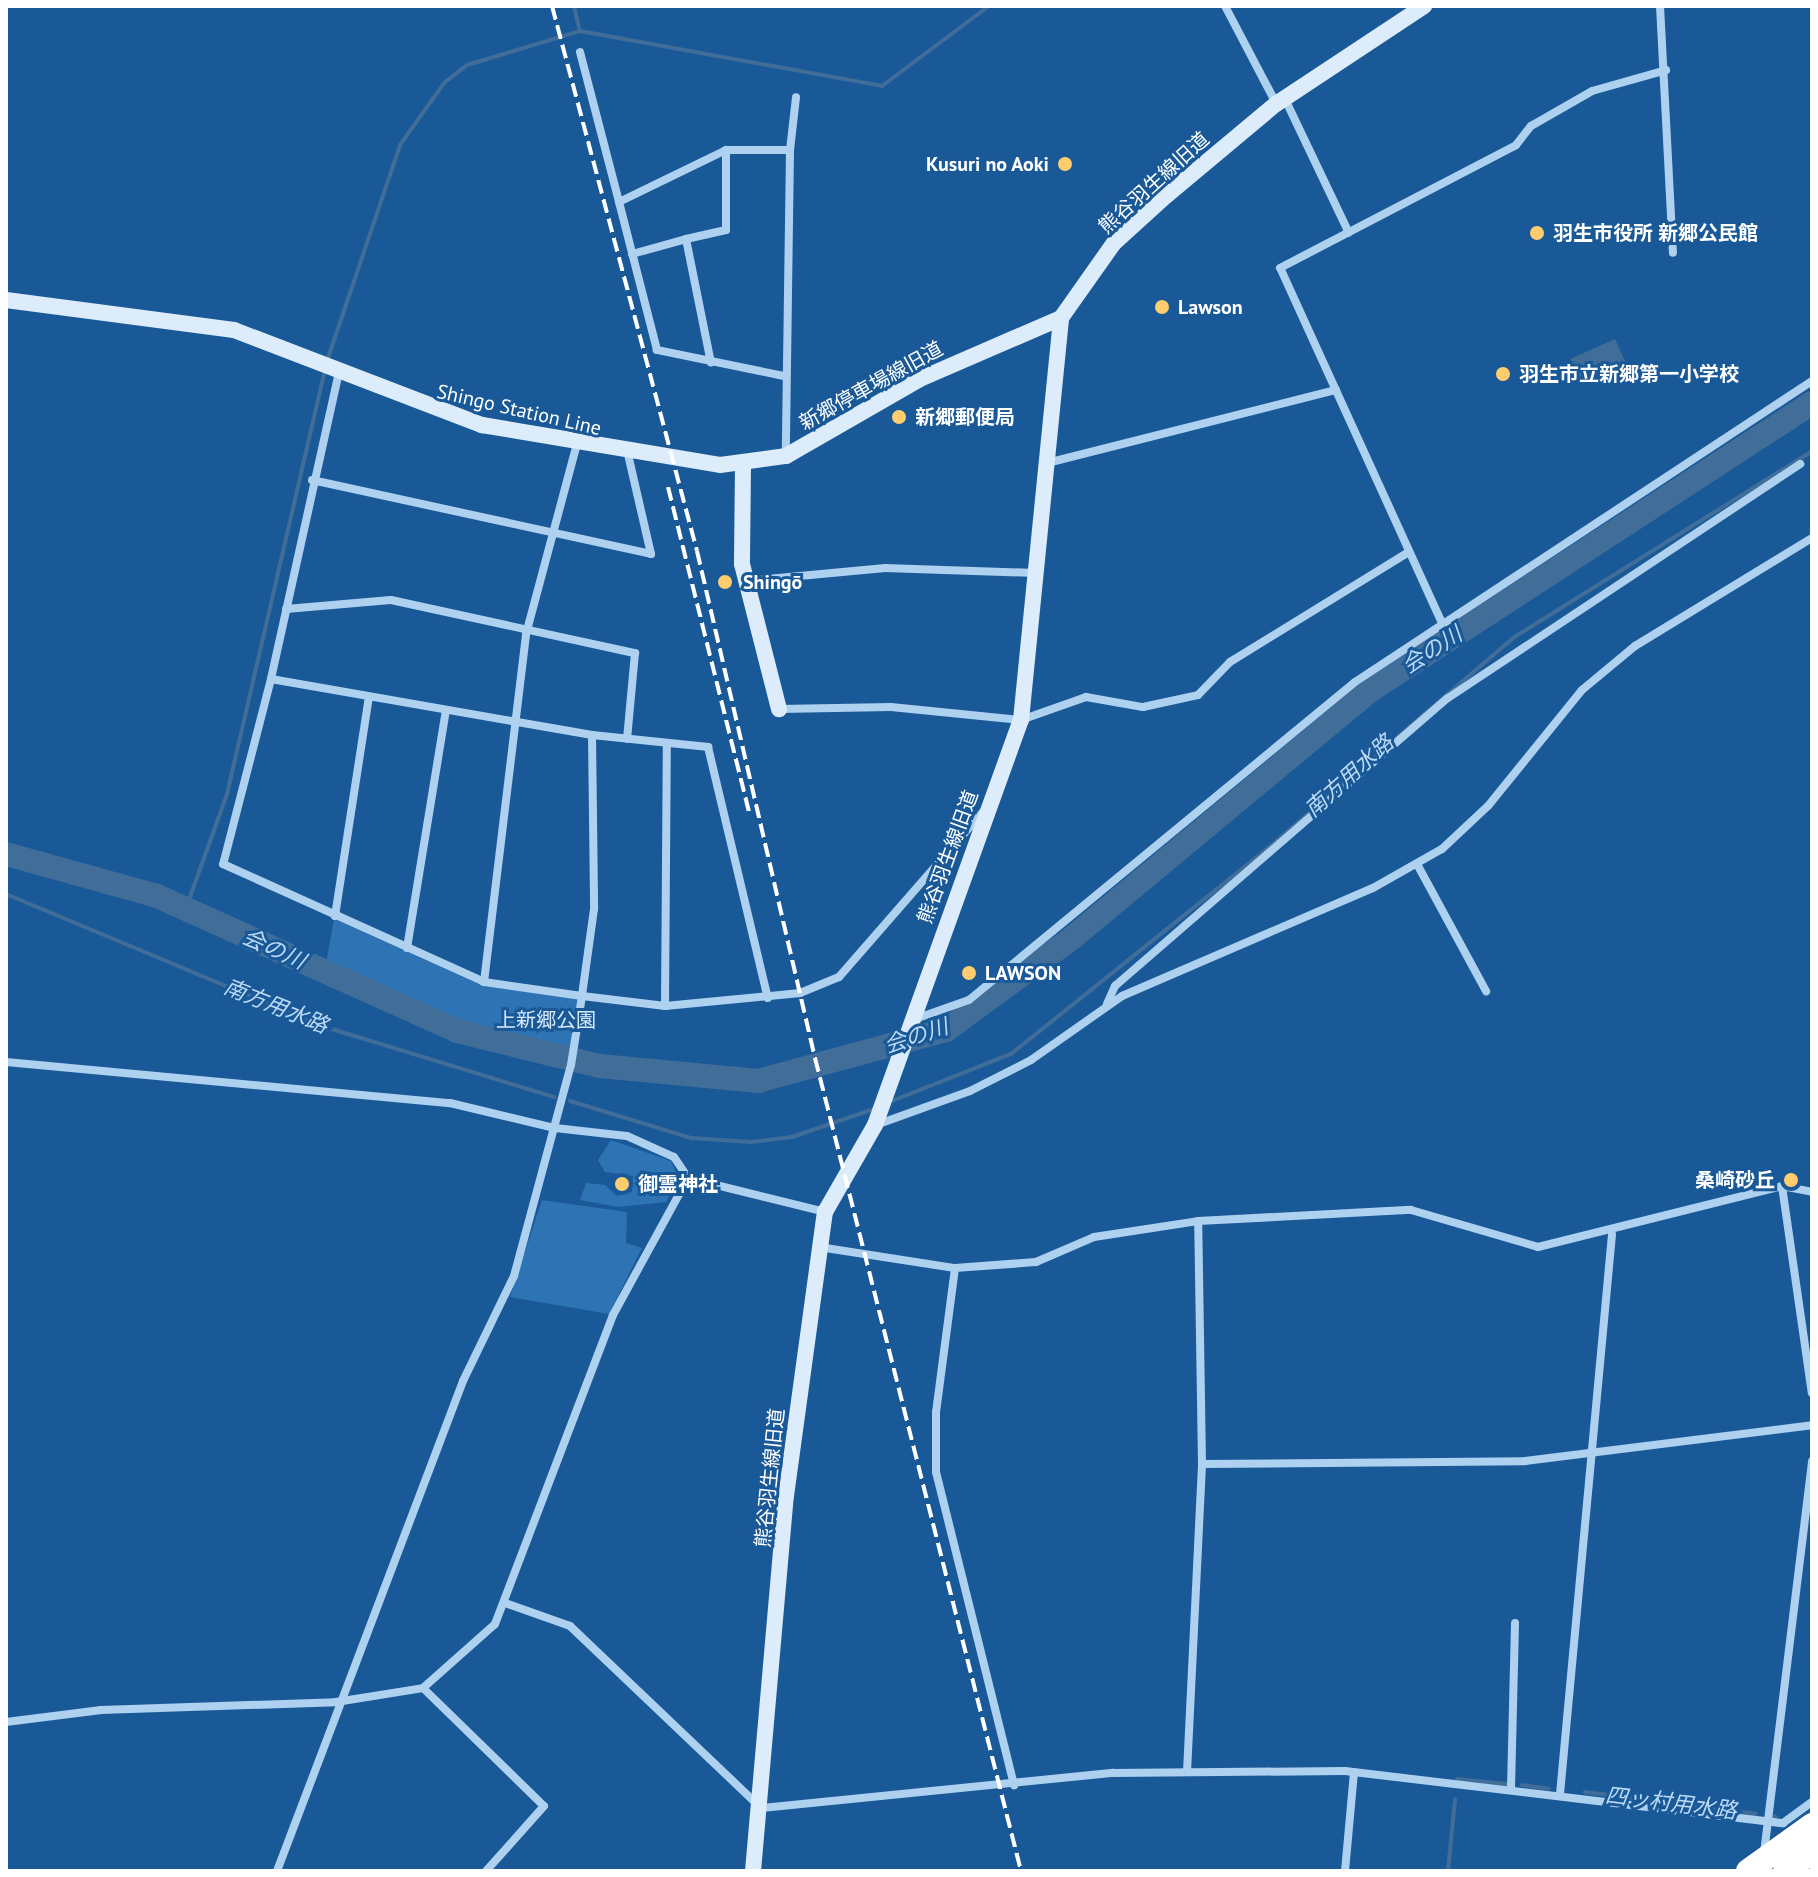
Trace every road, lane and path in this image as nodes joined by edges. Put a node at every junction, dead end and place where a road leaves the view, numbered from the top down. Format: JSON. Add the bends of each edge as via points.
{"nodes":[{"id":1,"x":1225,"y":6,"type":"edge"},
{"id":2,"x":1424,"y":6,"type":"edge"},
{"id":3,"x":1660,"y":6,"type":"edge"},
{"id":4,"x":580,"y":52,"type":"dead end"},
{"id":5,"x":1666,"y":70,"type":"junction"},
{"id":6,"x":796,"y":97,"type":"dead end"},
{"id":7,"x":1280,"y":101,"type":"junction"},
{"id":8,"x":726,"y":150,"type":"junction"},
{"id":9,"x":790,"y":150,"type":"junction"},
{"id":10,"x":619,"y":202,"type":"junction"},
{"id":11,"x":1349,"y":233,"type":"junction"},
{"id":12,"x":686,"y":239,"type":"junction"},
{"id":13,"x":1673,"y":253,"type":"dead end"},
{"id":14,"x":632,"y":254,"type":"junction"},
{"id":15,"x":6,"y":300,"type":"edge"},
{"id":16,"x":1061,"y":318,"type":"junction"},
{"id":17,"x":711,"y":363,"type":"junction"},
{"id":18,"x":339,"y":372,"type":"junction"},
{"id":19,"x":784,"y":376,"type":"junction"},
{"id":20,"x":1812,"y":381,"type":"edge"},
{"id":21,"x":1336,"y":390,"type":"junction"},
{"id":22,"x":576,"y":447,"type":"junction"},
{"id":23,"x":628,"y":454,"type":"junction"},
{"id":24,"x":786,"y":456,"type":"junction"},
{"id":25,"x":1051,"y":462,"type":"junction"},
{"id":26,"x":1800,"y":464,"type":"dead end"},
{"id":27,"x":743,"y":465,"type":"junction"},
{"id":28,"x":312,"y":480,"type":"junction"},
{"id":29,"x":554,"y":530,"type":"junction"},
{"id":30,"x":1812,"y":538,"type":"edge"},
{"id":31,"x":1407,"y":553,"type":"junction"},
{"id":32,"x":1040,"y":573,"type":"junction"},
{"id":33,"x":747,"y":581,"type":"junction"},
{"id":34,"x":286,"y":609,"type":"junction"},
{"id":35,"x":1442,"y":623,"type":"junction"},
{"id":36,"x":526,"y":634,"type":"junction"},
{"id":37,"x":271,"y":679,"type":"junction"},
{"id":38,"x":369,"y":697,"type":"junction"},
{"id":39,"x":779,"y":709,"type":"joint"},
{"id":40,"x":446,"y":710,"type":"junction"},
{"id":41,"x":1021,"y":720,"type":"junction"},
{"id":42,"x":514,"y":722,"type":"junction"},
{"id":43,"x":592,"y":735,"type":"junction"},
{"id":44,"x":627,"y":739,"type":"junction"},
{"id":45,"x":667,"y":743,"type":"junction"},
{"id":46,"x":988,"y":806,"type":"junction"},
{"id":47,"x":1417,"y":864,"type":"junction"},
{"id":48,"x":335,"y":916,"type":"junction"},
{"id":49,"x":407,"y":948,"type":"junction"},
{"id":50,"x":484,"y":982,"type":"junction"},
{"id":51,"x":1486,"y":991,"type":"dead end"},
{"id":52,"x":582,"y":996,"type":"junction"},
{"id":53,"x":768,"y":998,"type":"junction"},
{"id":54,"x":665,"y":1006,"type":"junction"},
{"id":55,"x":1106,"y":1007,"type":"junction"},
{"id":56,"x":910,"y":1020,"type":"junction"},
{"id":57,"x":6,"y":1062,"type":"edge"},
{"id":58,"x":875,"y":1125,"type":"junction"},
{"id":59,"x":555,"y":1128,"type":"junction"},
{"id":60,"x":688,"y":1178,"type":"junction"},
{"id":61,"x":1782,"y":1186,"type":"junction"},
{"id":62,"x":1812,"y":1192,"type":"edge"},
{"id":63,"x":825,"y":1212,"type":"junction"},
{"id":64,"x":1198,"y":1221,"type":"junction"},
{"id":65,"x":1612,"y":1234,"type":"junction"},
{"id":66,"x":819,"y":1247,"type":"junction"},
{"id":67,"x":955,"y":1268,"type":"junction"},
{"id":68,"x":1812,"y":1393,"type":"edge"},
{"id":69,"x":1812,"y":1425,"type":"edge"},
{"id":70,"x":1594,"y":1454,"type":"junction"},
{"id":71,"x":1812,"y":1461,"type":"edge"},
{"id":72,"x":1202,"y":1464,"type":"junction"},
{"id":73,"x":505,"y":1603,"type":"junction"},
{"id":74,"x":1515,"y":1623,"type":"dead end"},
{"id":75,"x":423,"y":1688,"type":"junction"},
{"id":76,"x":336,"y":1702,"type":"junction"},
{"id":77,"x":6,"y":1722,"type":"edge"},
{"id":78,"x":1187,"y":1772,"type":"junction"},
{"id":79,"x":1354,"y":1772,"type":"junction"},
{"id":80,"x":1014,"y":1785,"type":"junction"},
{"id":81,"x":1511,"y":1788,"type":"junction"},
{"id":82,"x":1560,"y":1794,"type":"junction"},
{"id":83,"x":1812,"y":1802,"type":"edge"},
{"id":84,"x":761,"y":1808,"type":"junction"},
{"id":85,"x":1767,"y":1821,"type":"junction"},
{"id":86,"x":1812,"y":1825,"type":"edge"},
{"id":87,"x":1812,"y":1852,"type":"edge"},
{"id":88,"x":1765,"y":1867,"type":"edge"},
{"id":89,"x":277,"y":1871,"type":"edge"},
{"id":90,"x":486,"y":1871,"type":"edge"},
{"id":91,"x":753,"y":1871,"type":"edge"},
{"id":92,"x":1345,"y":1871,"type":"edge"}],
"edges":[{"from":1,"to":7,"type":"street"},
{"from":2,"to":7,"type":"street","name":"熊谷羽生線旧道"},
{"from":3,"to":5,"type":"street"},
{"from":4,"to":10,"type":"street"},
{"from":5,"to":11,"type":"street","via":[[1592,91],[1531,126],[1516,145]]},
{"from":5,"to":13,"type":"street"},
{"from":6,"to":9,"type":"street"},
{"from":7,"to":11,"type":"street"},
{"from":7,"to":16,"type":"street","name":"熊谷羽生線旧道","via":[[1114,243]]},
{"from":8,"to":9,"type":"street"},
{"from":8,"to":10,"type":"street"},
{"from":8,"to":12,"type":"street","via":[[726,230]]},
{"from":9,"to":19,"type":"street"},
{"from":10,"to":14,"type":"street"},
{"from":11,"to":21,"type":"street","via":[[1280,268]]},
{"from":12,"to":14,"type":"street"},
{"from":12,"to":17,"type":"street"},
{"from":14,"to":17,"type":"street","via":[[657,350]]},
{"from":15,"to":18,"type":"street","name":"Shingo Station Line","via":[[234,330]]},
{"from":16,"to":24,"type":"street","name":"新郷停車場線旧道","via":[[920,379]]},
{"from":16,"to":25,"type":"street","name":"熊谷羽生線旧道"},
{"from":17,"to":19,"type":"street"},
{"from":18,"to":22,"type":"street","name":"Shingo Station Line","via":[[438,413]]},
{"from":18,"to":28,"type":"street"},
{"from":19,"to":24,"type":"street"},
{"from":20,"to":35,"type":"street"},
{"from":21,"to":25,"type":"street"},
{"from":21,"to":31,"type":"street"},
{"from":22,"to":23,"type":"street","name":"Shingo Station Line"},
{"from":22,"to":29,"type":"street"},
{"from":23,"to":27,"type":"street","name":"Shingo Station Line"},
{"from":23,"to":29,"type":"street","via":[[651,554]]},
{"from":24,"to":27,"type":"street","name":"新郷停車場線旧道"},
{"from":25,"to":32,"type":"street","name":"熊谷羽生線旧道"},
{"from":26,"to":55,"type":"street","via":[[1557,619],[1448,698],[1115,986]]},
{"from":27,"to":33,"type":"street"},
{"from":28,"to":29,"type":"street"},
{"from":28,"to":34,"type":"street"},
{"from":29,"to":36,"type":"street"},
{"from":30,"to":47,"type":"street","via":[[1603,672],[1488,806]]},
{"from":31,"to":35,"type":"street"},
{"from":31,"to":41,"type":"street","via":[[1230,662],[1198,695],[1143,707],[1086,697]]},
{"from":32,"to":33,"type":"street","via":[[885,568]]},
{"from":32,"to":41,"type":"street","name":"熊谷羽生線旧道"},
{"from":33,"to":39,"type":"street"},
{"from":34,"to":36,"type":"street","via":[[391,600]]},
{"from":34,"to":37,"type":"street"},
{"from":35,"to":56,"type":"street","via":[[1355,682],[969,1000]]},
{"from":36,"to":42,"type":"street"},
{"from":36,"to":44,"type":"street","via":[[635,653]]},
{"from":37,"to":38,"type":"street"},
{"from":37,"to":48,"type":"street","via":[[223,864]]},
{"from":38,"to":40,"type":"street"},
{"from":38,"to":48,"type":"street"},
{"from":39,"to":41,"type":"street","via":[[891,707]]},
{"from":40,"to":42,"type":"street"},
{"from":40,"to":49,"type":"street"},
{"from":41,"to":46,"type":"street","name":"熊谷羽生線旧道"},
{"from":42,"to":43,"type":"street"},
{"from":42,"to":50,"type":"street"},
{"from":43,"to":44,"type":"street"},
{"from":43,"to":52,"type":"street","via":[[594,909]]},
{"from":44,"to":45,"type":"street"},
{"from":45,"to":53,"type":"street","via":[[708,747]]},
{"from":45,"to":54,"type":"street"},
{"from":46,"to":53,"type":"street","via":[[839,977]]},
{"from":46,"to":56,"type":"street","name":"熊谷羽生線旧道"},
{"from":47,"to":51,"type":"street"},
{"from":47,"to":55,"type":"street"},
{"from":48,"to":49,"type":"street"},
{"from":49,"to":50,"type":"street"},
{"from":50,"to":52,"type":"street"},
{"from":52,"to":54,"type":"street"},
{"from":52,"to":59,"type":"street"},
{"from":53,"to":54,"type":"street"},
{"from":55,"to":58,"type":"street","via":[[1031,1060]]},
{"from":56,"to":58,"type":"street","name":"熊谷羽生線旧道"},
{"from":57,"to":59,"type":"street","via":[[450,1103]]},
{"from":58,"to":63,"type":"street","name":"熊谷羽生線旧道"},
{"from":59,"to":60,"type":"street","via":[[627,1136],[674,1157]]},
{"from":59,"to":76,"type":"street","via":[[514,1276],[463,1381]]},
{"from":60,"to":63,"type":"street"},
{"from":60,"to":73,"type":"street","via":[[613,1315]]},
{"from":61,"to":62,"type":"street"},
{"from":61,"to":65,"type":"street"},
{"from":61,"to":68,"type":"street"},
{"from":63,"to":66,"type":"street","name":"熊谷羽生線旧道"},
{"from":64,"to":65,"type":"street","via":[[1411,1210],[1538,1247]]},
{"from":64,"to":67,"type":"street","via":[[1094,1237],[1036,1262]]},
{"from":64,"to":72,"type":"street"},
{"from":65,"to":70,"type":"street"},
{"from":66,"to":67,"type":"street"},
{"from":66,"to":84,"type":"street","name":"熊谷羽生線旧道","via":[[786,1496]]},
{"from":67,"to":80,"type":"street","via":[[936,1412],[936,1472]]},
{"from":69,"to":70,"type":"street"},
{"from":70,"to":72,"type":"street"},
{"from":70,"to":82,"type":"street"},
{"from":71,"to":85,"type":"street"},
{"from":72,"to":78,"type":"street"},
{"from":73,"to":75,"type":"street","via":[[495,1624]]},
{"from":73,"to":84,"type":"street","via":[[570,1626]]},
{"from":74,"to":81,"type":"street"},
{"from":75,"to":76,"type":"street"},
{"from":75,"to":90,"type":"street","via":[[544,1806]]},
{"from":76,"to":77,"type":"street","via":[[101,1710]]},
{"from":76,"to":89,"type":"street"},
{"from":78,"to":79,"type":"street"},
{"from":78,"to":80,"type":"street"},
{"from":79,"to":81,"type":"street"},
{"from":79,"to":92,"type":"street"},
{"from":80,"to":84,"type":"street","via":[[893,1791]]},
{"from":81,"to":82,"type":"street"},
{"from":82,"to":85,"type":"street"},
{"from":83,"to":85,"type":"street","via":[[1783,1823]]},
{"from":84,"to":91,"type":"street","name":"熊谷羽生線旧道"},
{"from":85,"to":88,"type":"street"},
{"from":86,"to":88,"type":"highway"},
{"from":87,"to":88,"type":"highway"}]}
